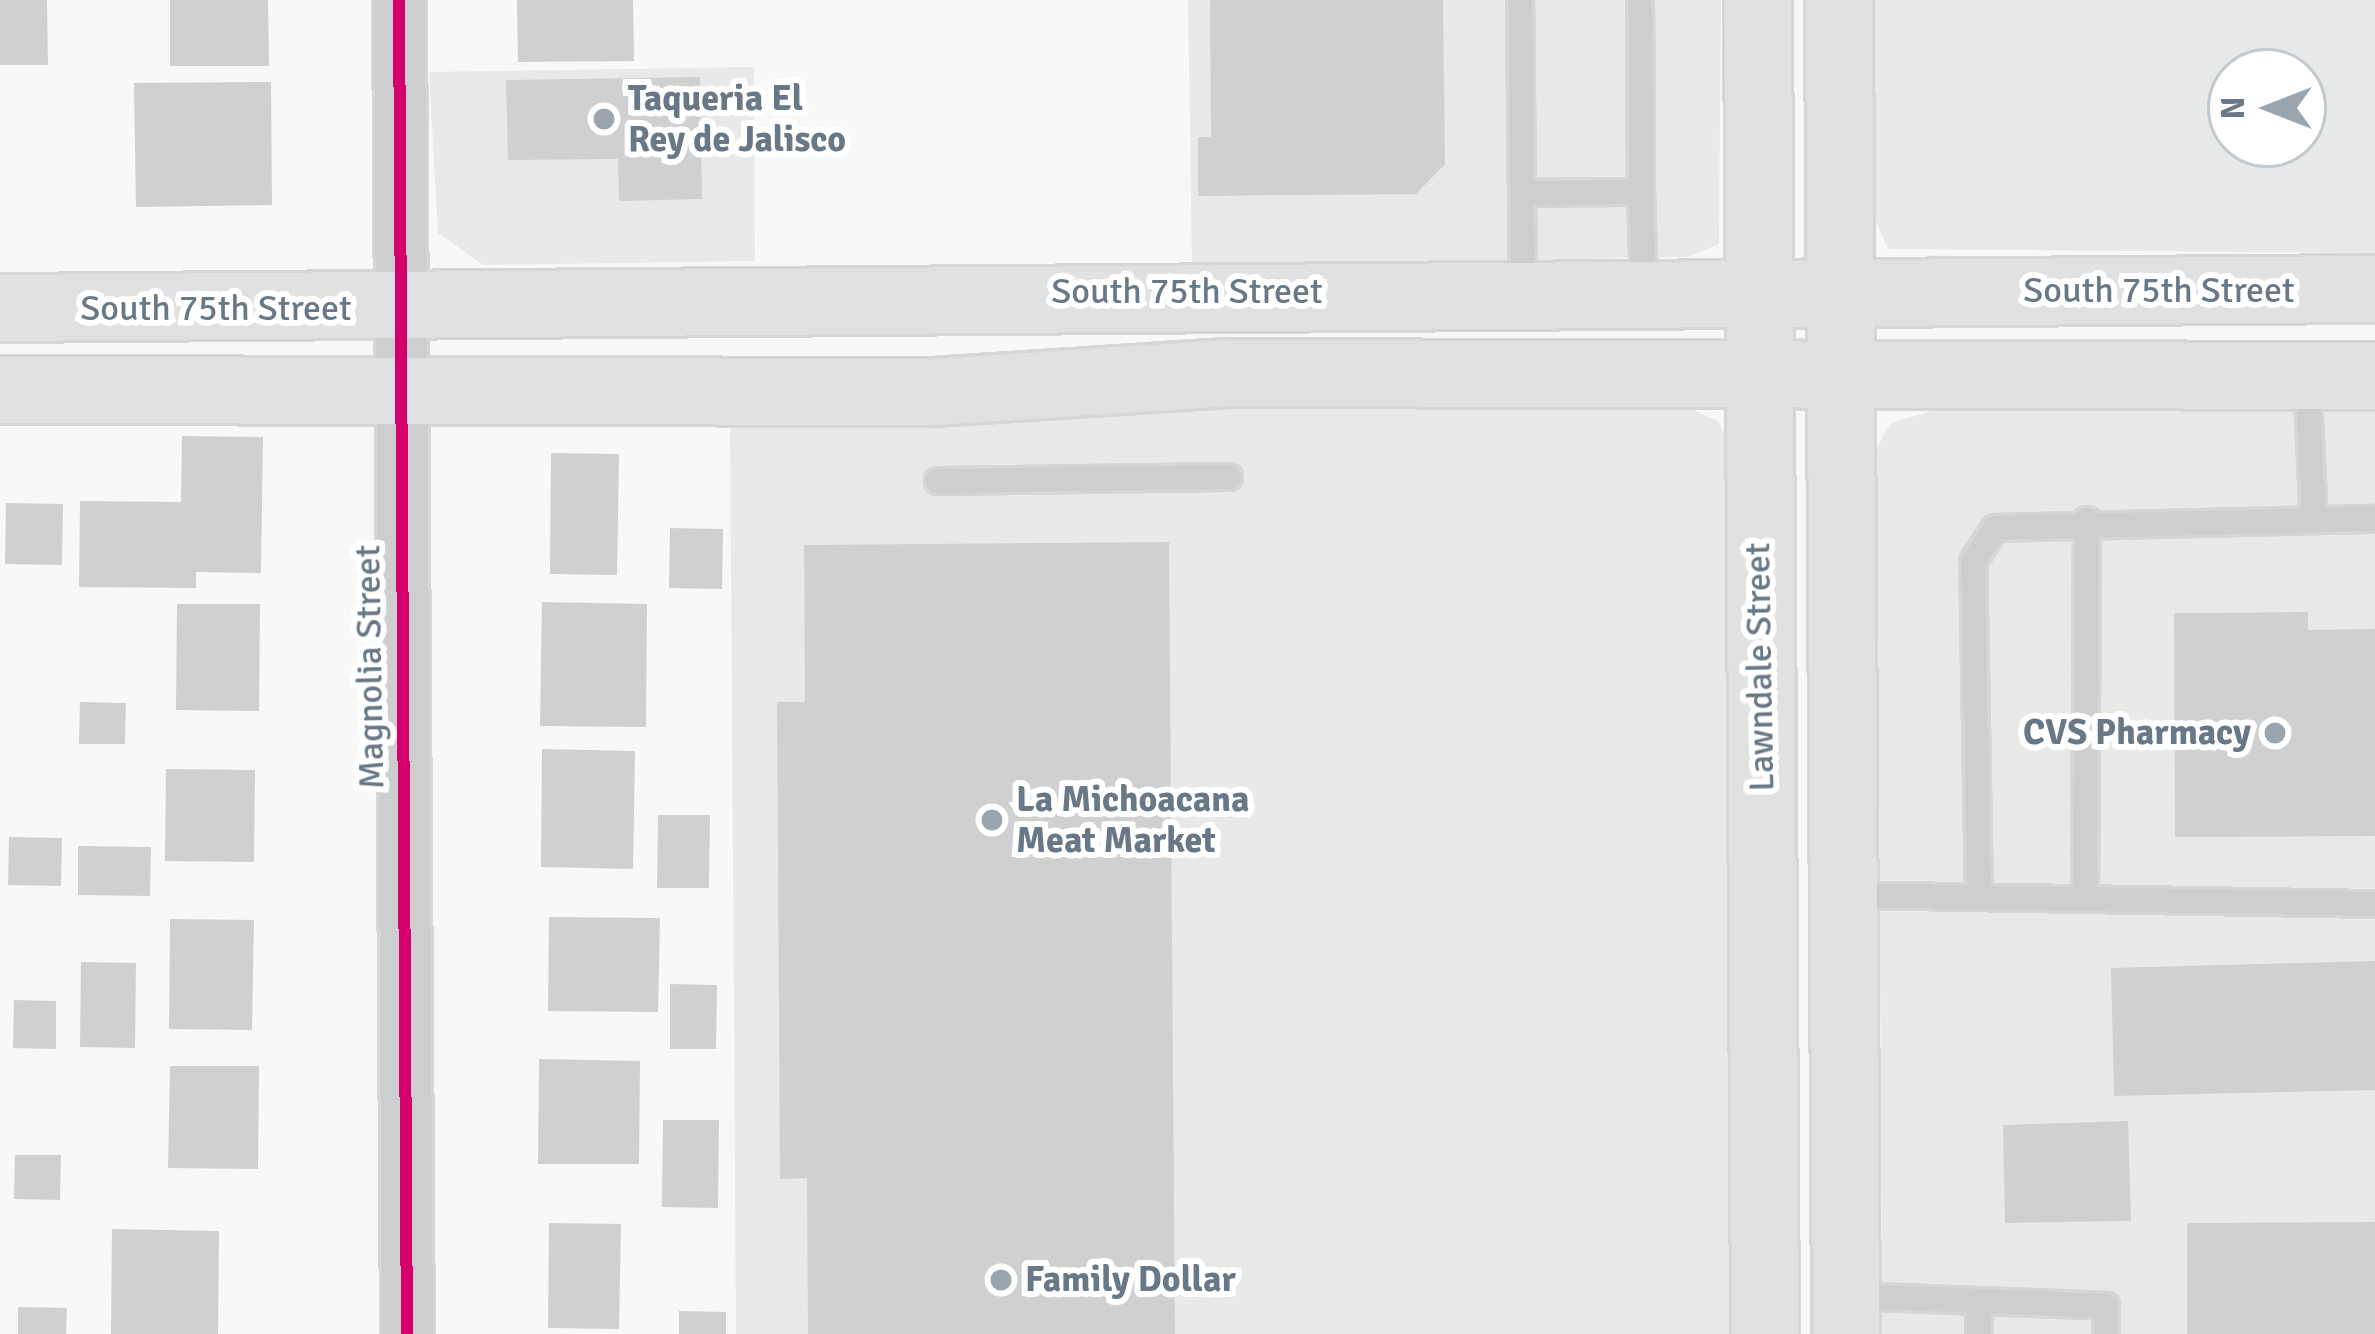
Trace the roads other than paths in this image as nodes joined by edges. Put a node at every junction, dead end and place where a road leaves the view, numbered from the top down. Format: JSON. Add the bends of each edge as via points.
{"nodes":[{"id":1,"x":399,"y":0,"type":"edge"},
{"id":2,"x":1520,"y":0,"type":"edge"},
{"id":3,"x":1640,"y":0,"type":"edge"},
{"id":4,"x":1758,"y":0,"type":"edge"},
{"id":5,"x":1839,"y":0,"type":"edge"},
{"id":6,"x":1642,"y":192,"type":"junction"},
{"id":7,"x":1522,"y":193,"type":"junction"},
{"id":8,"x":1758,"y":289,"type":"junction"},
{"id":9,"x":2375,"y":289,"type":"edge"},
{"id":10,"x":1523,"y":290,"type":"junction"},
{"id":11,"x":1644,"y":290,"type":"junction"},
{"id":12,"x":1838,"y":290,"type":"junction"},
{"id":13,"x":0,"y":308,"type":"edge"},
{"id":14,"x":398,"y":309,"type":"junction"},
{"id":15,"x":2307,"y":376,"type":"junction"},
{"id":16,"x":2375,"y":376,"type":"edge"},
{"id":17,"x":1757,"y":377,"type":"junction"},
{"id":18,"x":1838,"y":377,"type":"junction"},
{"id":19,"x":0,"y":390,"type":"edge"},
{"id":20,"x":398,"y":390,"type":"junction"},
{"id":21,"x":1229,"y":477,"type":"dead end"},
{"id":22,"x":938,"y":482,"type":"dead end"},
{"id":23,"x":2375,"y":518,"type":"edge"},
{"id":24,"x":2087,"y":520,"type":"junction"},
{"id":25,"x":2314,"y":520,"type":"junction"},
{"id":26,"x":1843,"y":895,"type":"junction"},
{"id":27,"x":1979,"y":897,"type":"junction"},
{"id":28,"x":2086,"y":899,"type":"junction"},
{"id":29,"x":2375,"y":904,"type":"edge"},
{"id":30,"x":1845,"y":1315,"type":"edge"},
{"id":31,"x":1979,"y":1321,"type":"edge"},
{"id":32,"x":407,"y":1334,"type":"edge"},
{"id":33,"x":1765,"y":1334,"type":"edge"},
{"id":34,"x":2106,"y":1334,"type":"edge"}],
"edges":[{"from":1,"to":14,"type":"street","name":"Magnolia Street"},
{"from":2,"to":7,"type":"lane"},
{"from":3,"to":6,"type":"lane"},
{"from":4,"to":8,"type":"main road","name":"Lawndale Street"},
{"from":5,"to":12,"type":"main road"},
{"from":6,"to":7,"type":"lane"},
{"from":6,"to":11,"type":"lane"},
{"from":7,"to":10,"type":"lane"},
{"from":8,"to":11,"type":"main road","name":"South 75th Street"},
{"from":8,"to":12,"type":"main road","name":"South 75th Street"},
{"from":8,"to":17,"type":"main road","name":"Lawndale Street"},
{"from":9,"to":12,"type":"main road","name":"South 75th Street"},
{"from":10,"to":11,"type":"main road","name":"South 75th Street"},
{"from":10,"to":14,"type":"main road","name":"South 75th Street"},
{"from":12,"to":18,"type":"main road"},
{"from":13,"to":14,"type":"main road","name":"South 75th Street"},
{"from":14,"to":20,"type":"street","name":"Magnolia Street"},
{"from":15,"to":16,"type":"main road"},
{"from":15,"to":18,"type":"main road"},
{"from":15,"to":25,"type":"lane"},
{"from":17,"to":18,"type":"main road"},
{"from":17,"to":20,"type":"main road","via":[[1249,373],[934,392]]},
{"from":17,"to":33,"type":"main road","name":"Lawndale Street"},
{"from":18,"to":26,"type":"main road"},
{"from":19,"to":20,"type":"main road"},
{"from":20,"to":32,"type":"street","name":"Magnolia Street"},
{"from":21,"to":22,"type":"lane"},
{"from":23,"to":25,"type":"lane"},
{"from":24,"to":25,"type":"lane"},
{"from":24,"to":27,"type":"lane","via":[[1995,528],[1973,562]]},
{"from":24,"to":28,"type":"lane"},
{"from":26,"to":27,"type":"lane"},
{"from":26,"to":30,"type":"main road"},
{"from":27,"to":28,"type":"lane"},
{"from":28,"to":29,"type":"lane"},
{"from":30,"to":31,"type":"lane"},
{"from":31,"to":34,"type":"lane","via":[[2106,1306]]}]}
